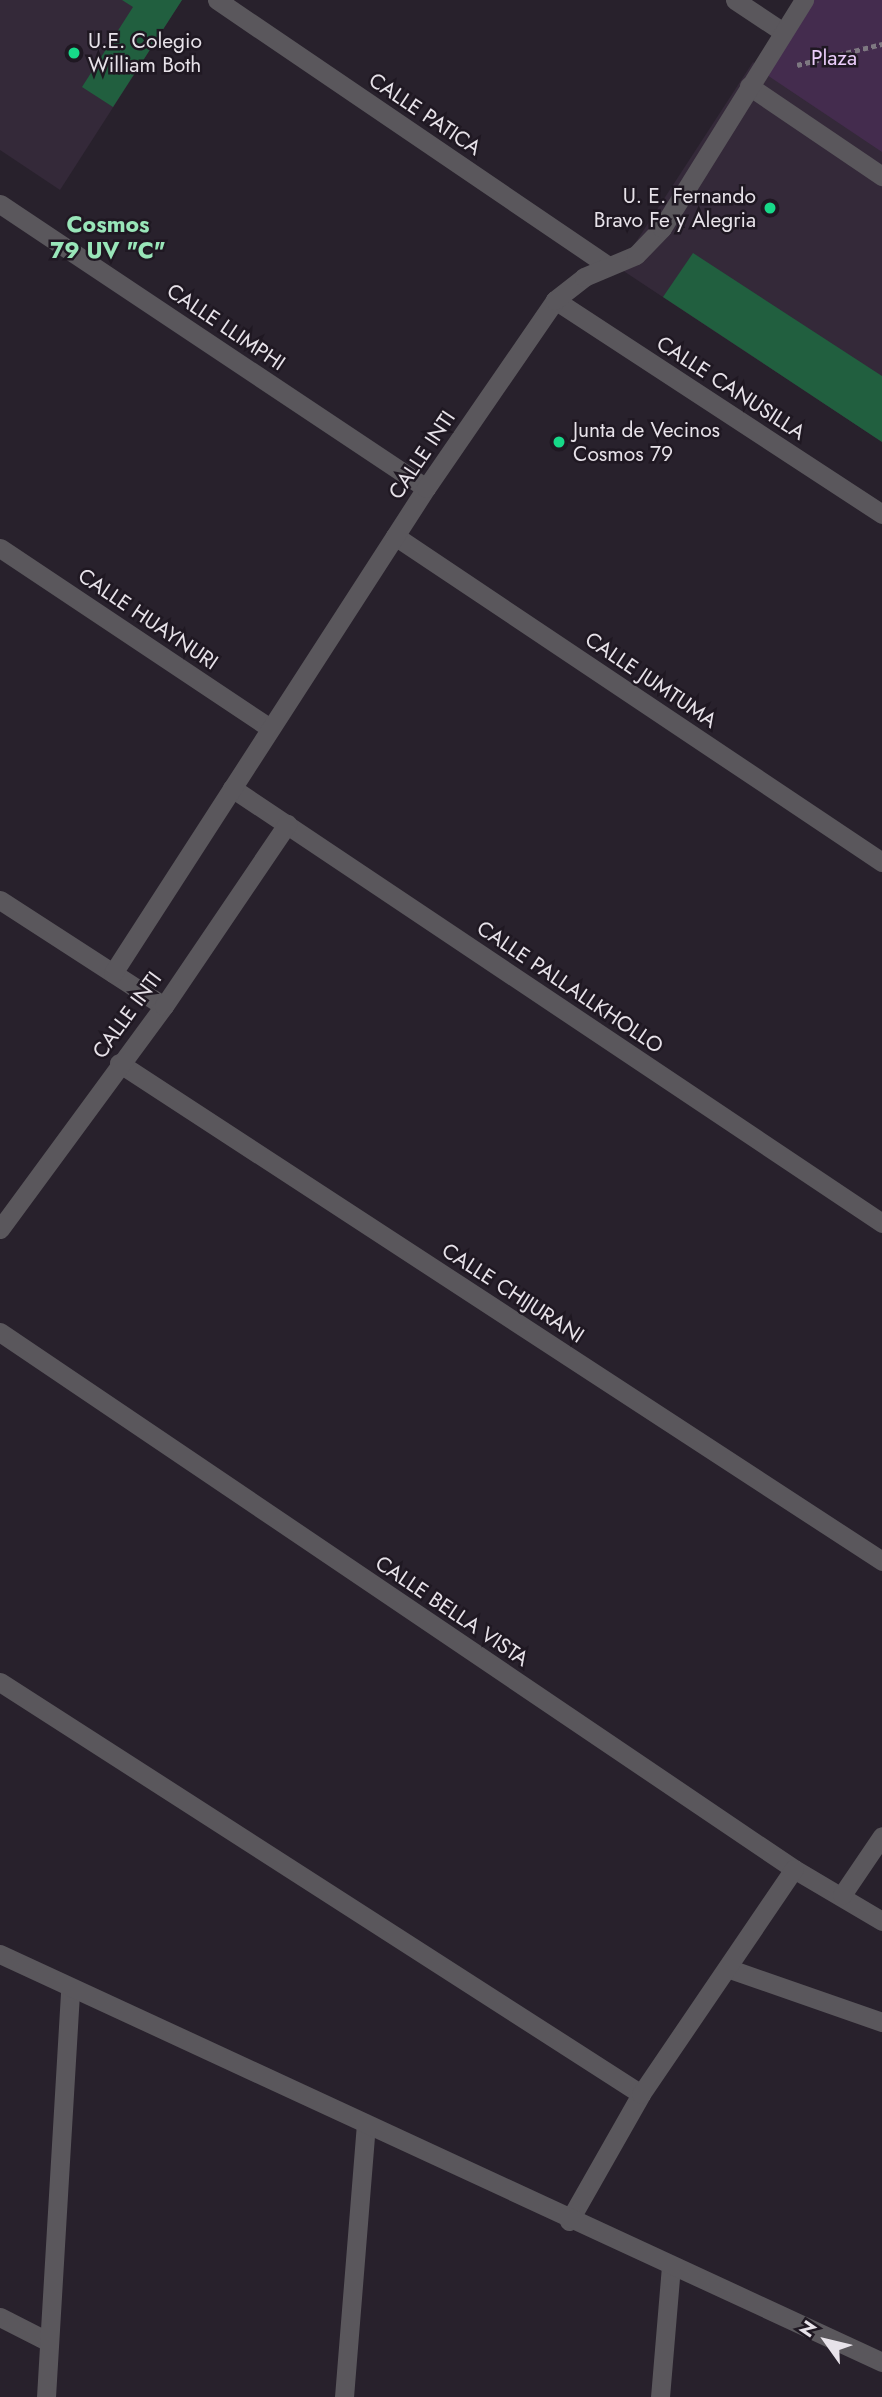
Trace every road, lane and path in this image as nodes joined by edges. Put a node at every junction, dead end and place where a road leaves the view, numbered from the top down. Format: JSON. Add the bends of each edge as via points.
{"nodes":[{"id":1,"x":217,"y":0,"type":"edge"},
{"id":2,"x":735,"y":0,"type":"edge"},
{"id":3,"x":804,"y":0,"type":"edge"},
{"id":4,"x":783,"y":32,"type":"junction"},
{"id":5,"x":882,"y":44,"type":"edge"},
{"id":6,"x":785,"y":68,"type":"dead end"},
{"id":7,"x":748,"y":86,"type":"junction"},
{"id":8,"x":882,"y":176,"type":"edge"},
{"id":9,"x":0,"y":204,"type":"edge"},
{"id":10,"x":608,"y":266,"type":"junction"},
{"id":11,"x":555,"y":300,"type":"junction"},
{"id":12,"x":426,"y":488,"type":"junction"},
{"id":13,"x":882,"y":514,"type":"edge"},
{"id":14,"x":396,"y":536,"type":"junction"},
{"id":15,"x":0,"y":548,"type":"edge"},
{"id":16,"x":271,"y":728,"type":"junction"},
{"id":17,"x":232,"y":788,"type":"junction"},
{"id":18,"x":286,"y":824,"type":"junction"},
{"id":19,"x":882,"y":862,"type":"edge"},
{"id":20,"x":0,"y":900,"type":"edge"},
{"id":21,"x":113,"y":973,"type":"junction"},
{"id":22,"x":164,"y":1006,"type":"junction"},
{"id":23,"x":120,"y":1063,"type":"junction"},
{"id":24,"x":882,"y":1223,"type":"edge"},
{"id":25,"x":0,"y":1229,"type":"edge"},
{"id":26,"x":0,"y":1332,"type":"edge"},
{"id":27,"x":882,"y":1560,"type":"edge"},
{"id":28,"x":0,"y":1682,"type":"edge"},
{"id":29,"x":882,"y":1836,"type":"edge"},
{"id":30,"x":794,"y":1869,"type":"junction"},
{"id":31,"x":842,"y":1895,"type":"junction"},
{"id":32,"x":882,"y":1921,"type":"edge"},
{"id":33,"x":0,"y":1954,"type":"edge"},
{"id":34,"x":727,"y":1968,"type":"junction"},
{"id":35,"x":70,"y":1990,"type":"junction"},
{"id":36,"x":882,"y":2022,"type":"edge"},
{"id":37,"x":641,"y":2094,"type":"junction"},
{"id":38,"x":366,"y":2124,"type":"junction"},
{"id":39,"x":569,"y":2221,"type":"junction"},
{"id":40,"x":671,"y":2266,"type":"junction"},
{"id":41,"x":0,"y":2317,"type":"edge"},
{"id":42,"x":49,"y":2342,"type":"junction"},
{"id":43,"x":882,"y":2362,"type":"edge"},
{"id":44,"x":46,"y":2397,"type":"edge"},
{"id":45,"x":344,"y":2397,"type":"edge"},
{"id":46,"x":660,"y":2397,"type":"edge"}],
"edges":[{"from":1,"to":10,"type":"street","name":"CALLE PATICA"},
{"from":2,"to":4,"type":"street"},
{"from":3,"to":4,"type":"street","name":"CALLE INTI"},
{"from":4,"to":7,"type":"street","name":"CALLE INTI"},
{"from":5,"to":6,"type":"path"},
{"from":7,"to":8,"type":"street"},
{"from":7,"to":10,"type":"street","name":"CALLE INTI","via":[[662,228],[636,255]]},
{"from":9,"to":12,"type":"street","name":"CALLE LLIMPHI"},
{"from":10,"to":11,"type":"street","name":"CALLE INTI","via":[[584,277]]},
{"from":11,"to":12,"type":"street","name":"CALLE INTI"},
{"from":11,"to":13,"type":"street","name":"CALLE CANUSILLA"},
{"from":12,"to":14,"type":"street","name":"CALLE INTI"},
{"from":14,"to":16,"type":"street","name":"CALLE INTI"},
{"from":14,"to":19,"type":"street","name":"CALLE JUMTUMA"},
{"from":15,"to":16,"type":"street","name":"CALLE HUAYNURI"},
{"from":16,"to":17,"type":"street","name":"CALLE INTI"},
{"from":17,"to":18,"type":"street","name":"CALLE PALLALLKHOLLO"},
{"from":17,"to":21,"type":"street","name":"CALLE INTI"},
{"from":18,"to":22,"type":"street","name":"CALLE INTI"},
{"from":18,"to":24,"type":"street","name":"CALLE PALLALLKHOLLO"},
{"from":20,"to":21,"type":"street"},
{"from":21,"to":22,"type":"street"},
{"from":22,"to":23,"type":"street","name":"CALLE INTI"},
{"from":23,"to":25,"type":"street","name":"CALLE INTI"},
{"from":23,"to":27,"type":"street","name":"CALLE CHIJURANI"},
{"from":26,"to":30,"type":"street","name":"CALLE BELLA VISTA"},
{"from":28,"to":37,"type":"street"},
{"from":29,"to":31,"type":"street"},
{"from":30,"to":31,"type":"street","name":"CALLE BELLA VISTA"},
{"from":30,"to":34,"type":"street"},
{"from":31,"to":32,"type":"street","name":"CALLE BELLA VISTA"},
{"from":33,"to":35,"type":"street"},
{"from":34,"to":36,"type":"street"},
{"from":34,"to":37,"type":"street"},
{"from":35,"to":38,"type":"street"},
{"from":35,"to":42,"type":"street"},
{"from":37,"to":39,"type":"street"},
{"from":38,"to":39,"type":"street"},
{"from":38,"to":45,"type":"street"},
{"from":39,"to":40,"type":"street"},
{"from":40,"to":43,"type":"street"},
{"from":40,"to":46,"type":"street"},
{"from":41,"to":42,"type":"street"},
{"from":42,"to":44,"type":"street"}]}
